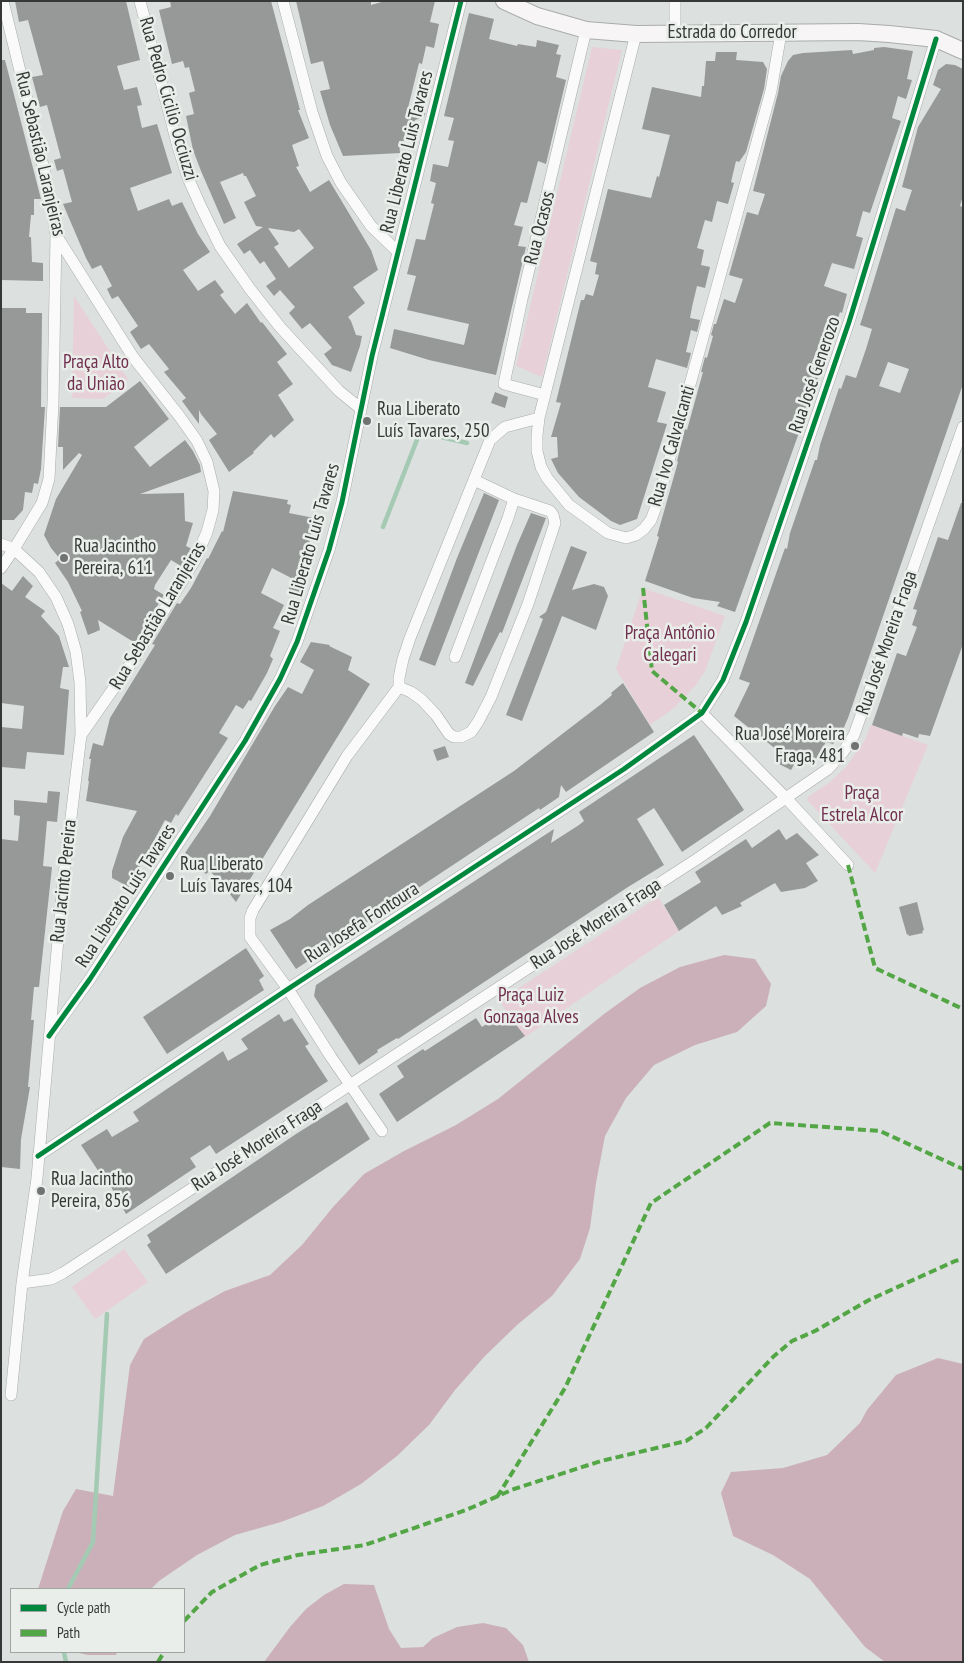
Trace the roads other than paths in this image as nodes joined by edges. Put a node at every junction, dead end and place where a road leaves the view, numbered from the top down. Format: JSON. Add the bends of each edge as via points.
{"nodes":[{"id":1,"x":4,"y":1,"type":"edge"},
{"id":2,"x":140,"y":1,"type":"edge"},
{"id":3,"x":283,"y":1,"type":"edge"},
{"id":4,"x":461,"y":1,"type":"edge"},
{"id":5,"x":504,"y":1,"type":"edge"},
{"id":6,"x":675,"y":1,"type":"edge"},
{"id":7,"x":586,"y":30,"type":"junction"},
{"id":8,"x":781,"y":33,"type":"junction"},
{"id":9,"x":636,"y":34,"type":"junction"},
{"id":10,"x":675,"y":34,"type":"junction"},
{"id":11,"x":936,"y":39,"type":"junction"},
{"id":12,"x":963,"y":51,"type":"edge"},
{"id":13,"x":56,"y":235,"type":"junction"},
{"id":14,"x":398,"y":252,"type":"junction"},
{"id":15,"x":545,"y":395,"type":"junction"},
{"id":16,"x":360,"y":408,"type":"junction"},
{"id":17,"x":539,"y":418,"type":"junction"},
{"id":18,"x":963,"y":426,"type":"edge"},
{"id":19,"x":474,"y":480,"type":"junction"},
{"id":20,"x":514,"y":499,"type":"junction"},
{"id":21,"x":1,"y":544,"type":"edge"},
{"id":22,"x":14,"y":549,"type":"junction"},
{"id":23,"x":1,"y":568,"type":"edge"},
{"id":24,"x":455,"y":657,"type":"dead end"},
{"id":25,"x":399,"y":687,"type":"junction"},
{"id":26,"x":702,"y":713,"type":"junction"},
{"id":27,"x":81,"y":735,"type":"junction"},
{"id":28,"x":786,"y":798,"type":"junction"},
{"id":29,"x":848,"y":865,"type":"dead end"},
{"id":30,"x":288,"y":989,"type":"junction"},
{"id":31,"x":49,"y":1036,"type":"junction"},
{"id":32,"x":350,"y":1085,"type":"junction"},
{"id":33,"x":382,"y":1131,"type":"dead end"},
{"id":34,"x":38,"y":1156,"type":"junction"},
{"id":35,"x":22,"y":1283,"type":"junction"},
{"id":36,"x":11,"y":1395,"type":"dead end"}],
"edges":[{"from":1,"to":13,"type":"street","name":"Rua Sebastião Laranjeiras","via":[[47,182]]},
{"from":2,"to":16,"type":"street","name":"Rua Pedro Cicilio Occiuzzi","via":[[178,148],[188,178],[220,246],[280,327],[339,391]]},
{"from":3,"to":14,"type":"street","via":[[327,156],[341,183],[371,226]]},
{"from":4,"to":14,"type":"street","name":"Rua Liberato Luis Tavares"},
{"from":5,"to":7,"type":"main road","name":"Estrada do Corredor","via":[[537,16]]},
{"from":6,"to":10,"type":"street"},
{"from":7,"to":9,"type":"main road","name":"Estrada do Corredor"},
{"from":7,"to":15,"type":"street","name":"Rua Ocasos","via":[[504,384]]},
{"from":8,"to":10,"type":"main road","name":"Estrada do Corredor"},
{"from":8,"to":11,"type":"main road","name":"Estrada do Corredor","via":[[858,32]]},
{"from":8,"to":17,"type":"street","name":"Rua Ivo Calvalcanti","via":[[771,91],[664,477],[651,520],[644,529],[626,538],[616,536],[569,505],[541,467],[537,443]]},
{"from":9,"to":10,"type":"main road","name":"Estrada do Corredor"},
{"from":9,"to":15,"type":"street","name":"Rua Ivo Calvalcanti"},
{"from":11,"to":12,"type":"main road","name":"Estrada do Corredor"},
{"from":11,"to":26,"type":"street","name":"Rua José Generozo","via":[[849,322],[746,622],[723,680]]},
{"from":13,"to":22,"type":"street","via":[[50,479],[42,503]]},
{"from":13,"to":27,"type":"street","name":"Rua Sebastião Laranjeiras","via":[[133,357],[197,441],[207,462],[214,491],[207,532],[195,560],[132,662]]},
{"from":14,"to":16,"type":"street","name":"Rua Liberato Luis Tavares"},
{"from":15,"to":17,"type":"street","name":"Rua Ivo Calvalcanti"},
{"from":16,"to":31,"type":"street","name":"Rua Liberato Luis Tavares","via":[[329,550],[297,642],[280,679],[234,757]]},
{"from":17,"to":19,"type":"street","via":[[505,427],[496,434],[490,440]]},
{"from":18,"to":28,"type":"street","name":"Rua José Moreira Fraga","via":[[854,735],[828,769]]},
{"from":19,"to":20,"type":"street"},
{"from":19,"to":25,"type":"street","via":[[410,638]]},
{"from":20,"to":24,"type":"street"},
{"from":20,"to":25,"type":"street","via":[[550,511],[555,523],[528,604],[478,722],[471,732],[454,737],[422,700]]},
{"from":21,"to":22,"type":"street","name":"Rua Jacinto Pereira"},
{"from":22,"to":23,"type":"street"},
{"from":22,"to":27,"type":"street","name":"Rua Jacinto Pereira","via":[[39,572],[56,597],[68,624],[80,682]]},
{"from":25,"to":30,"type":"street","via":[[347,756],[250,918],[250,937]]},
{"from":26,"to":28,"type":"street"},
{"from":26,"to":30,"type":"street","name":"Rua Josefa Fontoura","via":[[624,769]]},
{"from":27,"to":31,"type":"street","name":"Rua Jacinto Pereira"},
{"from":28,"to":29,"type":"street"},
{"from":28,"to":32,"type":"street","name":"Rua José Moreira Fraga","via":[[697,860]]},
{"from":30,"to":32,"type":"street"},
{"from":30,"to":34,"type":"street","name":"Rua Josefa Fontoura"},
{"from":31,"to":34,"type":"street","name":"Rua Jacinto Pereira"},
{"from":32,"to":33,"type":"street"},
{"from":32,"to":35,"type":"street","name":"Rua José Moreira Fraga","via":[[63,1273],[51,1279]]},
{"from":34,"to":35,"type":"street","name":"Rua Jacinto Pereira"},
{"from":35,"to":36,"type":"street","name":"Rua Jacinto Pereira"}]}
